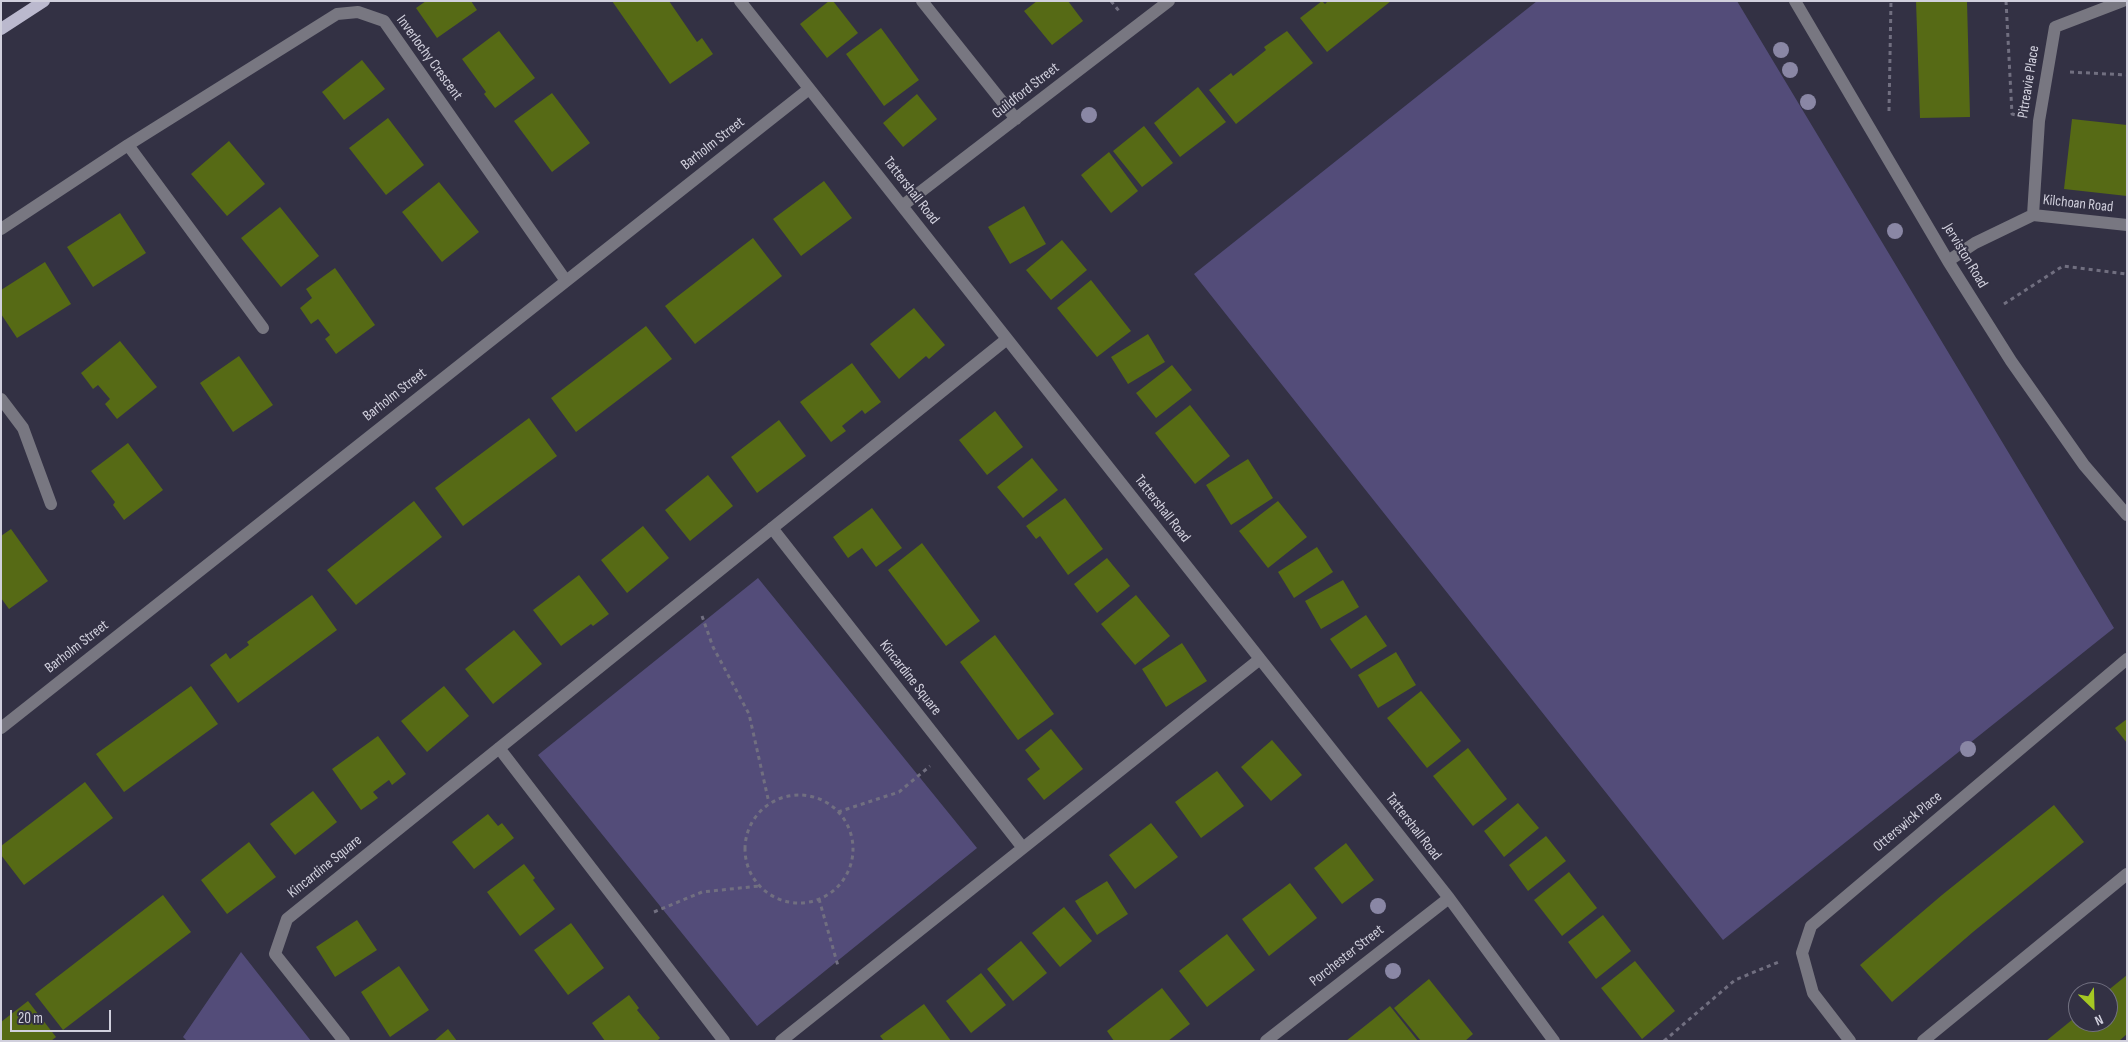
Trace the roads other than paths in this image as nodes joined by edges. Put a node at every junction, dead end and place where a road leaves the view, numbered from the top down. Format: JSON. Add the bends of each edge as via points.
{"nodes":[{"id":1,"x":44,"y":1,"type":"edge"},
{"id":2,"x":740,"y":1,"type":"edge"},
{"id":3,"x":922,"y":1,"type":"edge"},
{"id":4,"x":1169,"y":1,"type":"edge"},
{"id":5,"x":1795,"y":1,"type":"edge"},
{"id":6,"x":2123,"y":1,"type":"edge"},
{"id":7,"x":1,"y":30,"type":"edge"},
{"id":8,"x":809,"y":89,"type":"junction"},
{"id":9,"x":1016,"y":119,"type":"junction"},
{"id":10,"x":128,"y":145,"type":"junction"},
{"id":11,"x":902,"y":206,"type":"junction"},
{"id":12,"x":2033,"y":215,"type":"junction"},
{"id":13,"x":2127,"y":226,"type":"edge"},
{"id":14,"x":1,"y":229,"type":"edge"},
{"id":15,"x":1948,"y":261,"type":"junction"},
{"id":16,"x":566,"y":281,"type":"junction"},
{"id":17,"x":263,"y":328,"type":"dead end"},
{"id":18,"x":1007,"y":339,"type":"junction"},
{"id":19,"x":1,"y":399,"type":"edge"},
{"id":20,"x":51,"y":504,"type":"dead end"},
{"id":21,"x":2127,"y":515,"type":"edge"},
{"id":22,"x":772,"y":528,"type":"junction"},
{"id":23,"x":1260,"y":659,"type":"junction"},
{"id":24,"x":2127,"y":659,"type":"edge"},
{"id":25,"x":1,"y":728,"type":"edge"},
{"id":26,"x":499,"y":748,"type":"junction"},
{"id":27,"x":1023,"y":848,"type":"junction"},
{"id":28,"x":2127,"y":874,"type":"edge"},
{"id":29,"x":1449,"y":898,"type":"junction"},
{"id":30,"x":344,"y":1041,"type":"edge"},
{"id":31,"x":724,"y":1041,"type":"edge"},
{"id":32,"x":781,"y":1041,"type":"edge"},
{"id":33,"x":1266,"y":1041,"type":"edge"},
{"id":34,"x":1554,"y":1041,"type":"edge"},
{"id":35,"x":1850,"y":1041,"type":"edge"},
{"id":36,"x":1923,"y":1041,"type":"edge"}],
"edges":[{"from":1,"to":7,"type":"main road"},
{"from":2,"to":8,"type":"street","name":"Tattershall Road"},
{"from":3,"to":9,"type":"street"},
{"from":4,"to":9,"type":"street","name":"Guildford Street"},
{"from":5,"to":15,"type":"street","name":"Jerviston Road"},
{"from":6,"to":12,"type":"street","name":"Pitreavie Place","via":[[2055,27],[2038,121]]},
{"from":8,"to":11,"type":"street","name":"Tattershall Road"},
{"from":8,"to":16,"type":"street","name":"Barholm Street"},
{"from":9,"to":11,"type":"street","name":"Guildford Street"},
{"from":10,"to":14,"type":"street","name":"Inverlochy Crescent"},
{"from":10,"to":16,"type":"street","name":"Inverlochy Crescent","via":[[337,14],[358,12],[384,21]]},
{"from":10,"to":17,"type":"street"},
{"from":11,"to":18,"type":"street","name":"Tattershall Road"},
{"from":12,"to":13,"type":"street","name":"Kilchoan Road"},
{"from":12,"to":15,"type":"street","name":"Kilchoan Road","via":[[1975,243]]},
{"from":15,"to":21,"type":"street","name":"Jerviston Road","via":[[2011,361],[2084,465]]},
{"from":16,"to":25,"type":"street","name":"Barholm Street"},
{"from":18,"to":22,"type":"street","name":"Kincardine Square"},
{"from":18,"to":23,"type":"street","name":"Tattershall Road"},
{"from":19,"to":20,"type":"street","via":[[23,428]]},
{"from":22,"to":26,"type":"street","name":"Kincardine Square"},
{"from":22,"to":27,"type":"street","name":"Kincardine Square"},
{"from":23,"to":27,"type":"street"},
{"from":23,"to":29,"type":"street","name":"Tattershall Road"},
{"from":24,"to":35,"type":"street","name":"Otterswick Place","via":[[1811,926],[1802,953],[1812,993]]},
{"from":26,"to":30,"type":"street","name":"Kincardine Square","via":[[287,919],[275,954]]},
{"from":26,"to":31,"type":"street"},
{"from":27,"to":32,"type":"street"},
{"from":28,"to":36,"type":"street"},
{"from":29,"to":33,"type":"street","name":"Porchester Street"},
{"from":29,"to":34,"type":"street","name":"Tattershall Road"}]}
